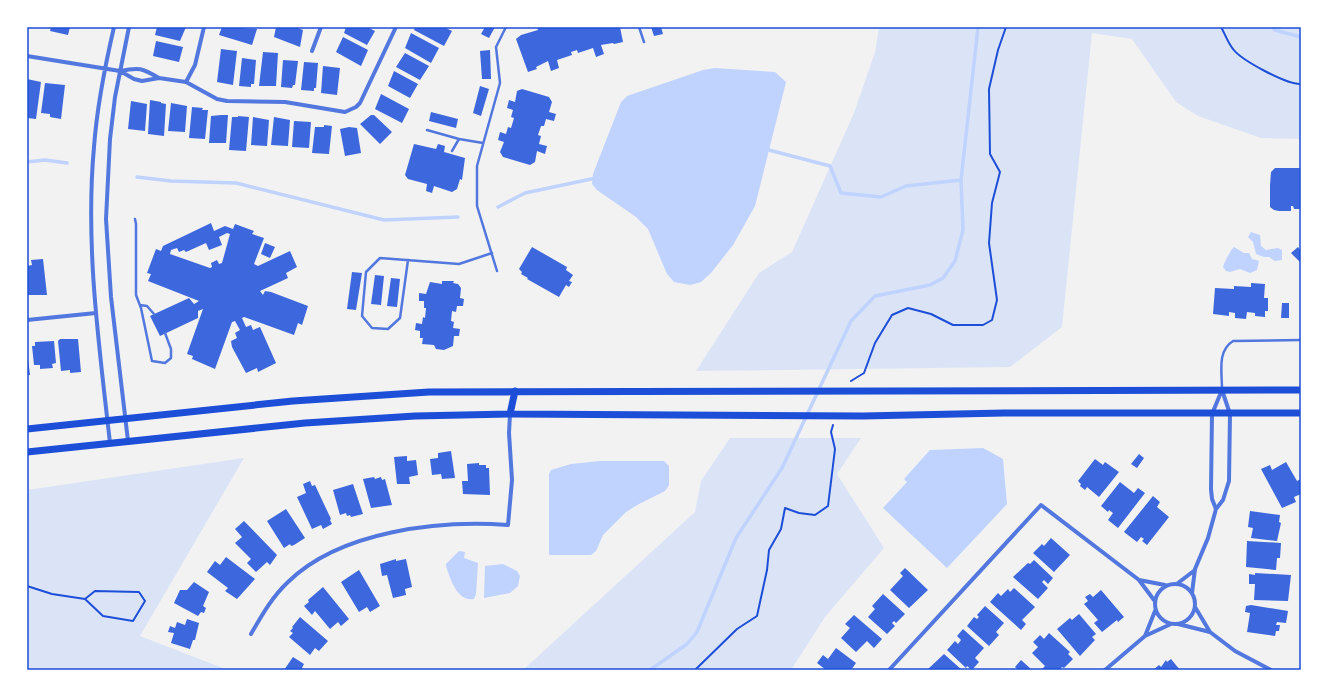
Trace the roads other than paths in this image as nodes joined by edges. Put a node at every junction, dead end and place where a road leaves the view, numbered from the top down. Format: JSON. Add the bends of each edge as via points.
{"nodes":[{"id":1,"x":114,"y":27,"type":"edge"},
{"id":2,"x":129,"y":27,"type":"edge"},
{"id":3,"x":204,"y":27,"type":"edge"},
{"id":4,"x":321,"y":27,"type":"edge"},
{"id":5,"x":395,"y":27,"type":"edge"},
{"id":6,"x":506,"y":27,"type":"edge"},
{"id":7,"x":639,"y":27,"type":"edge"},
{"id":8,"x":644,"y":42,"type":"dead end"},
{"id":9,"x":312,"y":51,"type":"dead end"},
{"id":10,"x":27,"y":56,"type":"edge"},
{"id":11,"x":104,"y":69,"type":"junction"},
{"id":12,"x":120,"y":71,"type":"junction"},
{"id":13,"x":159,"y":78,"type":"junction"},
{"id":14,"x":186,"y":82,"type":"junction"},
{"id":15,"x":427,"y":130,"type":"dead end"},
{"id":16,"x":459,"y":139,"type":"junction"},
{"id":17,"x":483,"y":143,"type":"junction"},
{"id":18,"x":452,"y":151,"type":"dead end"},
{"id":19,"x":135,"y":219,"type":"dead end"},
{"id":20,"x":492,"y":254,"type":"junction"},
{"id":21,"x":408,"y":260,"type":"junction"},
{"id":22,"x":497,"y":271,"type":"dead end"},
{"id":23,"x":140,"y":306,"type":"junction"},
{"id":24,"x":96,"y":313,"type":"junction"},
{"id":25,"x":154,"y":314,"type":"dead end"},
{"id":26,"x":27,"y":320,"type":"edge"},
{"id":27,"x":165,"y":333,"type":"dead end"},
{"id":28,"x":1301,"y":340,"type":"edge"},
{"id":29,"x":1222,"y":390,"type":"junction"},
{"id":30,"x":1301,"y":390,"type":"edge"},
{"id":31,"x":515,"y":391,"type":"junction"},
{"id":32,"x":1301,"y":413,"type":"edge"},
{"id":33,"x":510,"y":414,"type":"junction"},
{"id":34,"x":1212,"y":414,"type":"junction"},
{"id":35,"x":1230,"y":414,"type":"junction"},
{"id":36,"x":126,"y":418,"type":"junction"},
{"id":37,"x":108,"y":420,"type":"junction"},
{"id":38,"x":27,"y":429,"type":"edge"},
{"id":39,"x":128,"y":441,"type":"junction"},
{"id":40,"x":110,"y":443,"type":"junction"},
{"id":41,"x":27,"y":452,"type":"edge"},
{"id":42,"x":1216,"y":509,"type":"junction"},
{"id":43,"x":1195,"y":569,"type":"junction"},
{"id":44,"x":1139,"y":580,"type":"junction"},
{"id":45,"x":1178,"y":583,"type":"junction"},
{"id":46,"x":1165,"y":585,"type":"junction"},
{"id":47,"x":1192,"y":593,"type":"junction"},
{"id":48,"x":1154,"y":600,"type":"junction"},
{"id":49,"x":1195,"y":607,"type":"junction"},
{"id":50,"x":1155,"y":610,"type":"junction"},
{"id":51,"x":1171,"y":624,"type":"junction"},
{"id":52,"x":1178,"y":624,"type":"junction"},
{"id":53,"x":1210,"y":632,"type":"junction"},
{"id":54,"x":251,"y":634,"type":"dead end"},
{"id":55,"x":1145,"y":636,"type":"junction"},
{"id":56,"x":889,"y":670,"type":"edge"},
{"id":57,"x":1105,"y":670,"type":"edge"},
{"id":58,"x":1271,"y":670,"type":"edge"}],
"edges":[{"from":1,"to":11,"type":"street"},
{"from":2,"to":12,"type":"street"},
{"from":3,"to":14,"type":"street","via":[[195,65]]},
{"from":4,"to":9,"type":"street"},
{"from":5,"to":14,"type":"street","via":[[360,103],[345,112],[285,102],[227,101],[217,99]]},
{"from":6,"to":17,"type":"lane","via":[[496,47],[500,83]]},
{"from":7,"to":8,"type":"lane"},
{"from":10,"to":11,"type":"street"},
{"from":11,"to":12,"type":"street"},
{"from":11,"to":24,"type":"street","via":[[93,162],[91,216]]},
{"from":12,"to":13,"type":"street","via":[[142,81]]},
{"from":12,"to":13,"type":"street","via":[[144,69]]},
{"from":12,"to":36,"type":"street","via":[[110,139],[106,218],[111,297]]},
{"from":13,"to":14,"type":"street"},
{"from":15,"to":16,"type":"lane"},
{"from":16,"to":17,"type":"lane"},
{"from":16,"to":18,"type":"lane"},
{"from":17,"to":20,"type":"lane","via":[[477,166],[477,206]]},
{"from":19,"to":23,"type":"lane","via":[[135,288]]},
{"from":20,"to":21,"type":"lane","via":[[459,264]]},
{"from":20,"to":22,"type":"lane"},
{"from":21,"to":21,"type":"lane","via":[[380,258],[366,272],[362,316],[372,328],[388,329],[400,318]]},
{"from":23,"to":25,"type":"lane","via":[[146,306]]},
{"from":23,"to":27,"type":"lane","via":[[152,361],[165,363],[171,358],[171,349]]},
{"from":24,"to":26,"type":"street"},
{"from":24,"to":37,"type":"street"},
{"from":28,"to":29,"type":"lane","via":[[1233,341],[1222,353]]},
{"from":29,"to":30,"type":"main road"},
{"from":29,"to":31,"type":"main road","via":[[732,393]]},
{"from":29,"to":34,"type":"street"},
{"from":29,"to":35,"type":"street"},
{"from":31,"to":33,"type":"main road"},
{"from":31,"to":36,"type":"main road","via":[[339,397]]},
{"from":32,"to":35,"type":"main road"},
{"from":33,"to":34,"type":"main road"},
{"from":33,"to":39,"type":"main road","via":[[364,419]]},
{"from":33,"to":54,"type":"street","via":[[512,480],[508,526],[461,524],[406,531],[378,536],[333,552],[288,581],[270,602]]},
{"from":34,"to":35,"type":"main road"},
{"from":34,"to":42,"type":"street","via":[[1211,488]]},
{"from":35,"to":42,"type":"street","via":[[1229,481],[1223,500]]},
{"from":36,"to":37,"type":"main road"},
{"from":36,"to":39,"type":"street"},
{"from":37,"to":38,"type":"main road"},
{"from":37,"to":40,"type":"street"},
{"from":39,"to":40,"type":"main road"},
{"from":40,"to":41,"type":"main road"},
{"from":42,"to":43,"type":"street","via":[[1208,538]]},
{"from":43,"to":45,"type":"street"},
{"from":43,"to":47,"type":"street"},
{"from":44,"to":46,"type":"street"},
{"from":44,"to":48,"type":"street"},
{"from":44,"to":56,"type":"street","via":[[1042,505]]},
{"from":45,"to":46,"type":"street"},
{"from":45,"to":47,"type":"street"},
{"from":46,"to":48,"type":"street"},
{"from":47,"to":49,"type":"street"},
{"from":48,"to":50,"type":"street"},
{"from":49,"to":52,"type":"street","via":[[1189,618]]},
{"from":49,"to":53,"type":"street"},
{"from":50,"to":51,"type":"street","via":[[1161,620]]},
{"from":50,"to":55,"type":"street"},
{"from":51,"to":52,"type":"street"},
{"from":51,"to":55,"type":"street"},
{"from":52,"to":53,"type":"street"},
{"from":53,"to":58,"type":"street","via":[[1235,651]]},
{"from":55,"to":57,"type":"street"}]}
